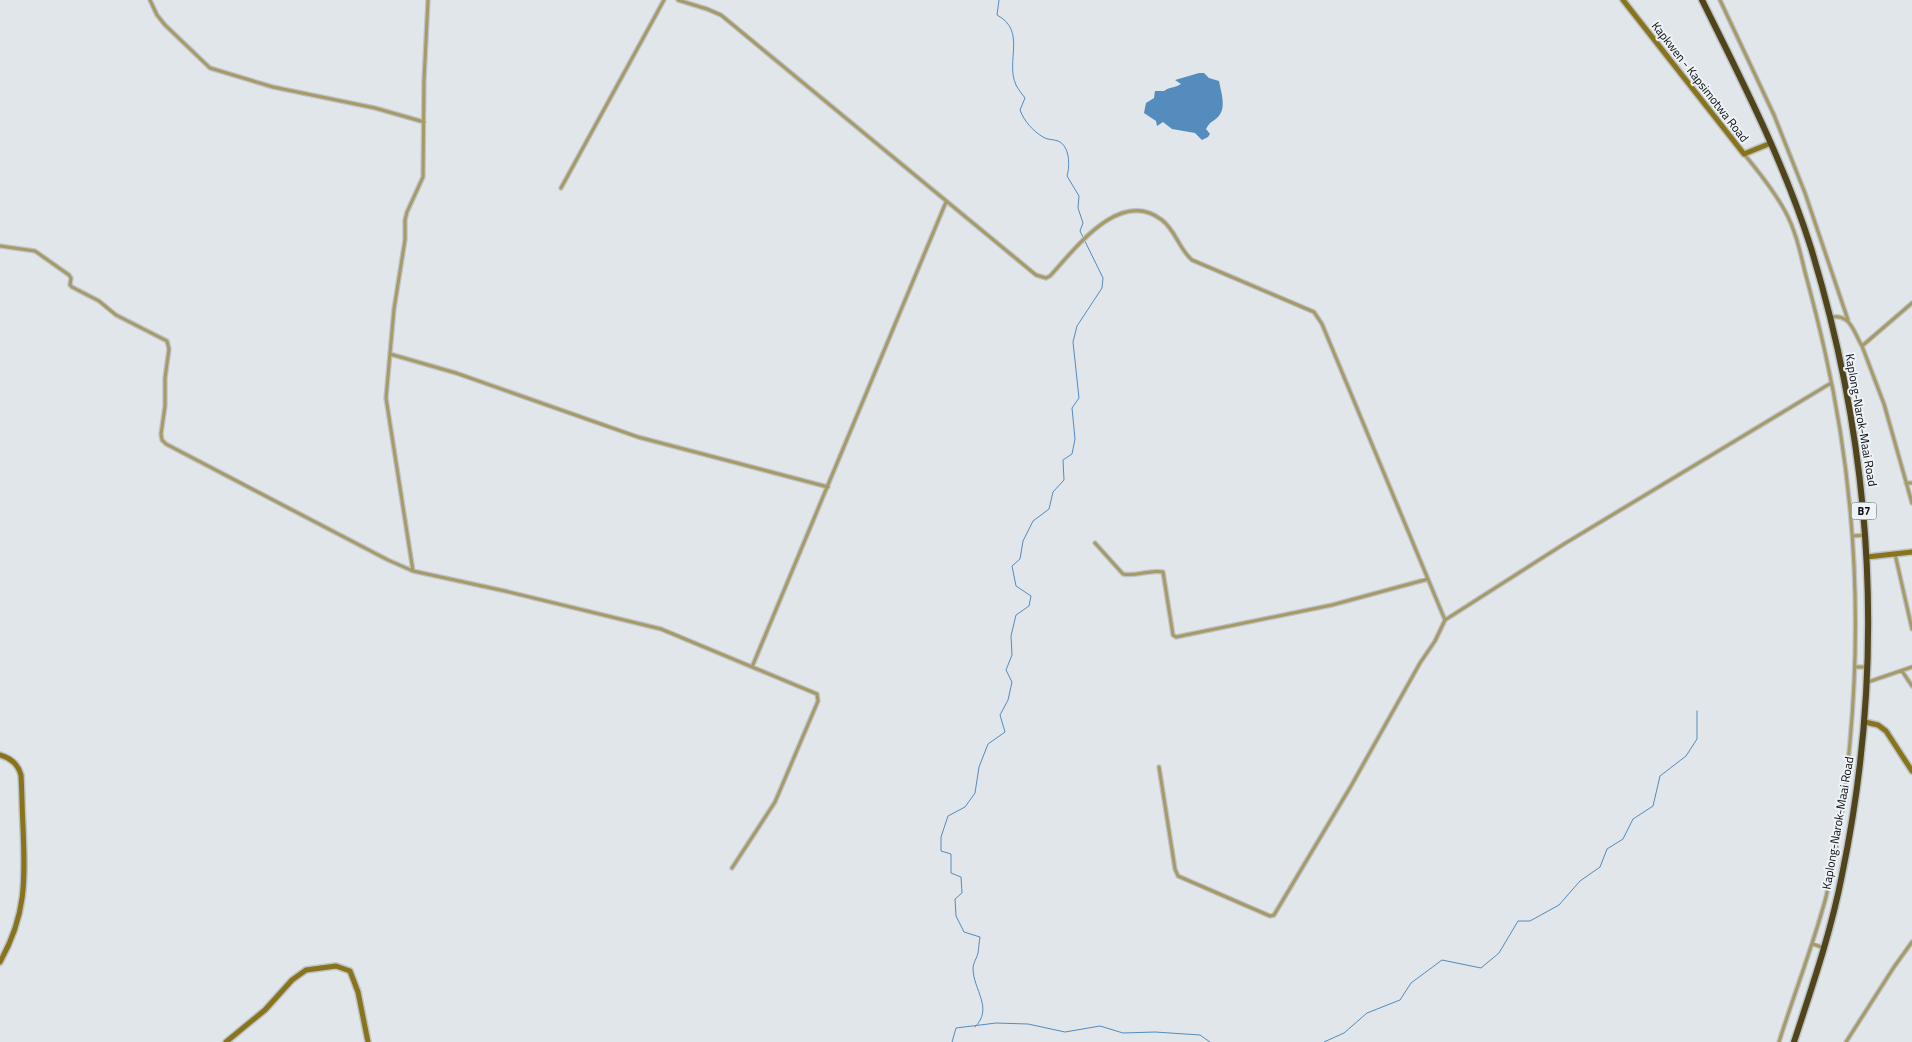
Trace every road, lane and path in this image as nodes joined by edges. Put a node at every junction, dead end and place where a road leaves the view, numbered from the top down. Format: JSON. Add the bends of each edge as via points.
{"nodes":[{"id":1,"x":150,"y":0,"type":"edge"},
{"id":2,"x":428,"y":0,"type":"edge"},
{"id":3,"x":664,"y":0,"type":"edge"},
{"id":4,"x":678,"y":0,"type":"edge"},
{"id":5,"x":1623,"y":0,"type":"edge"},
{"id":6,"x":1702,"y":0,"type":"edge"},
{"id":7,"x":1720,"y":0,"type":"edge"},
{"id":8,"x":424,"y":122,"type":"junction"},
{"id":9,"x":1771,"y":143,"type":"junction"},
{"id":10,"x":1744,"y":154,"type":"junction"},
{"id":11,"x":561,"y":188,"type":"dead end"},
{"id":12,"x":946,"y":202,"type":"junction"},
{"id":13,"x":0,"y":246,"type":"edge"},
{"id":14,"x":1810,"y":247,"type":"junction"},
{"id":15,"x":1800,"y":250,"type":"junction"},
{"id":16,"x":1912,"y":303,"type":"edge"},
{"id":17,"x":1830,"y":317,"type":"junction"},
{"id":18,"x":1848,"y":320,"type":"junction"},
{"id":19,"x":1862,"y":346,"type":"junction"},
{"id":20,"x":390,"y":354,"type":"junction"},
{"id":21,"x":1831,"y":383,"type":"junction"},
{"id":22,"x":1906,"y":483,"type":"junction"},
{"id":23,"x":1912,"y":483,"type":"edge"},
{"id":24,"x":828,"y":487,"type":"junction"},
{"id":25,"x":1912,"y":503,"type":"edge"},
{"id":26,"x":1866,"y":535,"type":"junction"},
{"id":27,"x":1853,"y":536,"type":"junction"},
{"id":28,"x":1095,"y":543,"type":"dead end"},
{"id":29,"x":1912,"y":552,"type":"edge"},
{"id":30,"x":1895,"y":554,"type":"junction"},
{"id":31,"x":1867,"y":557,"type":"junction"},
{"id":32,"x":413,"y":571,"type":"junction"},
{"id":33,"x":1428,"y":579,"type":"junction"},
{"id":34,"x":1445,"y":620,"type":"junction"},
{"id":35,"x":1912,"y":629,"type":"edge"},
{"id":36,"x":752,"y":667,"type":"junction"},
{"id":37,"x":1855,"y":667,"type":"junction"},
{"id":38,"x":1868,"y":667,"type":"junction"},
{"id":39,"x":1912,"y":667,"type":"edge"},
{"id":40,"x":1902,"y":671,"type":"junction"},
{"id":41,"x":1868,"y":682,"type":"junction"},
{"id":42,"x":1912,"y":686,"type":"edge"},
{"id":43,"x":1866,"y":722,"type":"junction"},
{"id":44,"x":0,"y":755,"type":"edge"},
{"id":45,"x":1159,"y":766,"type":"dead end"},
{"id":46,"x":1912,"y":771,"type":"edge"},
{"id":47,"x":732,"y":868,"type":"dead end"},
{"id":48,"x":1912,"y":942,"type":"edge"},
{"id":49,"x":1812,"y":944,"type":"junction"},
{"id":50,"x":1824,"y":948,"type":"junction"},
{"id":51,"x":0,"y":962,"type":"edge"},
{"id":52,"x":226,"y":1042,"type":"edge"},
{"id":53,"x":368,"y":1042,"type":"edge"},
{"id":54,"x":1779,"y":1042,"type":"edge"},
{"id":55,"x":1794,"y":1042,"type":"edge"},
{"id":56,"x":1846,"y":1042,"type":"edge"}],
"edges":[{"from":1,"to":8,"type":"street","via":[[165,25],[210,68],[273,87]]},
{"from":2,"to":8,"type":"street"},
{"from":3,"to":11,"type":"street"},
{"from":4,"to":12,"type":"street","via":[[721,15]]},
{"from":5,"to":10,"type":"street","name":"Kapkwen - Kapsimotwa Road"},
{"from":6,"to":9,"type":"highway","name":"Kaplong-Narok-Maai Road","number":"B7"},
{"from":7,"to":18,"type":"street","via":[[1774,115],[1805,193]]},
{"from":8,"to":20,"type":"street","via":[[423,177],[405,220]]},
{"from":9,"to":10,"type":"street","name":"Kapkwen - Kapsimotwa Road"},
{"from":9,"to":14,"type":"highway","name":"Kaplong-Narok-Maai Road","number":"B7"},
{"from":10,"to":15,"type":"street","via":[[1785,210]]},
{"from":12,"to":24,"type":"street"},
{"from":12,"to":33,"type":"street","via":[[1036,275],[1046,278],[1101,224],[1116,216],[1144,211],[1163,220],[1174,231],[1192,260],[1314,312],[1322,324]]},
{"from":13,"to":32,"type":"street","via":[[35,251],[69,275],[72,287],[99,300],[116,315],[167,341],[169,350],[161,434],[166,444]]},
{"from":14,"to":15,"type":"street"},
{"from":14,"to":17,"type":"highway","name":"Kaplong-Narok-Maai Road","number":"B7"},
{"from":15,"to":21,"type":"street"},
{"from":16,"to":19,"type":"street"},
{"from":17,"to":18,"type":"street","via":[[1843,316]]},
{"from":17,"to":26,"type":"highway","name":"Kaplong-Narok-Maai Road","number":"B7","via":[[1850,406]]},
{"from":18,"to":19,"type":"street"},
{"from":19,"to":22,"type":"street","via":[[1884,404]]},
{"from":20,"to":24,"type":"street","via":[[456,373],[638,437]]},
{"from":20,"to":32,"type":"street","via":[[386,398]]},
{"from":21,"to":27,"type":"street"},
{"from":21,"to":34,"type":"street","via":[[1564,544]]},
{"from":22,"to":23,"type":"street"},
{"from":22,"to":25,"type":"street"},
{"from":24,"to":36,"type":"street"},
{"from":26,"to":27,"type":"street"},
{"from":26,"to":31,"type":"highway","name":"Kaplong-Narok-Maai Road","number":"B7"},
{"from":27,"to":37,"type":"street"},
{"from":28,"to":33,"type":"street","via":[[1123,574],[1163,572],[1173,635],[1176,637],[1332,605]]},
{"from":29,"to":30,"type":"street"},
{"from":30,"to":31,"type":"street"},
{"from":30,"to":35,"type":"street"},
{"from":31,"to":38,"type":"highway","name":"Kaplong-Narok-Maai Road","number":"B7"},
{"from":32,"to":36,"type":"street","via":[[661,628]]},
{"from":33,"to":34,"type":"street"},
{"from":34,"to":45,"type":"street","via":[[1436,641],[1420,663],[1274,915],[1178,876]]},
{"from":36,"to":47,"type":"street","via":[[817,694],[818,701],[775,802]]},
{"from":37,"to":38,"type":"street"},
{"from":37,"to":49,"type":"street","via":[[1841,815],[1826,895]]},
{"from":38,"to":41,"type":"highway","name":"Kaplong-Narok-Maai Road","number":"B7"},
{"from":39,"to":40,"type":"street"},
{"from":40,"to":41,"type":"street"},
{"from":40,"to":42,"type":"street"},
{"from":41,"to":43,"type":"highway","name":"Kaplong-Narok-Maai Road","number":"B7"},
{"from":43,"to":46,"type":"street","via":[[1886,731]]},
{"from":43,"to":50,"type":"highway","name":"Kaplong-Narok-Maai Road","number":"B7","via":[[1842,877]]},
{"from":44,"to":51,"type":"street","via":[[14,762],[21,775],[25,877],[16,927]]},
{"from":48,"to":56,"type":"street"},
{"from":49,"to":50,"type":"street"},
{"from":49,"to":54,"type":"street"},
{"from":50,"to":55,"type":"highway","name":"Kaplong-Narok-Maai Road","number":"B7"},
{"from":52,"to":53,"type":"street","via":[[265,1010],[298,974],[311,968],[336,966],[353,976]]}]}
